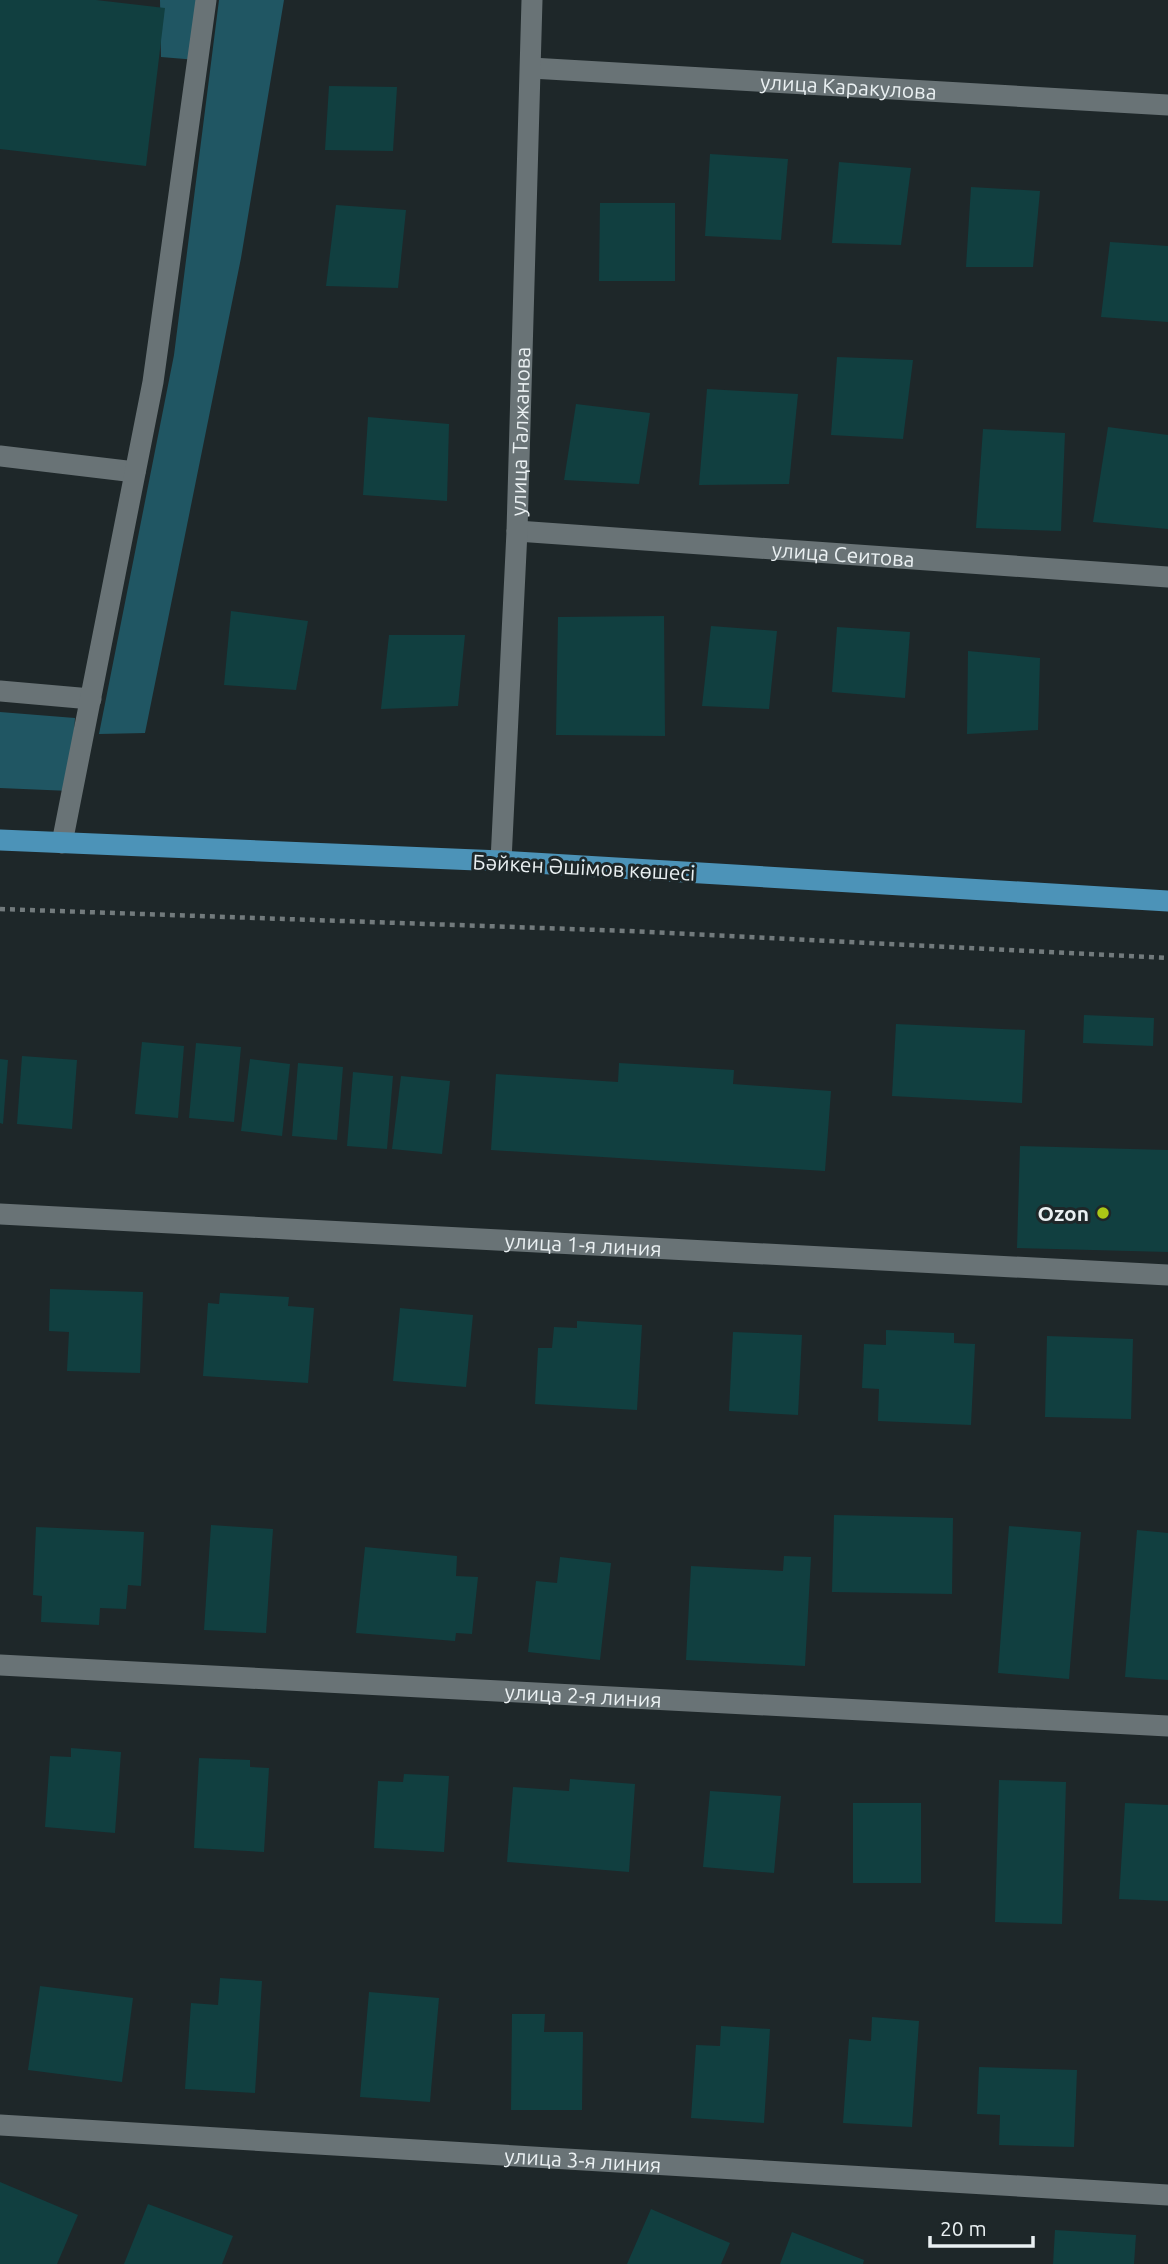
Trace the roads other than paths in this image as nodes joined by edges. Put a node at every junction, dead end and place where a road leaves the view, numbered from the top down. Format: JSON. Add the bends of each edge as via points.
{"nodes":[{"id":1,"x":206,"y":0,"type":"edge"},
{"id":2,"x":532,"y":0,"type":"edge"},
{"id":3,"x":531,"y":68,"type":"junction"},
{"id":4,"x":1168,"y":105,"type":"edge"},
{"id":5,"x":0,"y":456,"type":"edge"},
{"id":6,"x":135,"y":472,"type":"junction"},
{"id":7,"x":517,"y":530,"type":"junction"},
{"id":8,"x":1168,"y":577,"type":"edge"},
{"id":9,"x":0,"y":691,"type":"edge"},
{"id":10,"x":91,"y":699,"type":"junction"},
{"id":11,"x":0,"y":840,"type":"edge"},
{"id":12,"x":62,"y":843,"type":"junction"},
{"id":13,"x":501,"y":861,"type":"junction"},
{"id":14,"x":1168,"y":901,"type":"edge"},
{"id":15,"x":0,"y":1214,"type":"edge"},
{"id":16,"x":1168,"y":1275,"type":"edge"},
{"id":17,"x":0,"y":1664,"type":"edge"},
{"id":18,"x":1168,"y":1726,"type":"edge"},
{"id":19,"x":0,"y":2125,"type":"edge"},
{"id":20,"x":1168,"y":2195,"type":"edge"}],
"edges":[{"from":1,"to":6,"type":"street","via":[[153,382]]},
{"from":2,"to":3,"type":"street","name":"улица Талжанова"},
{"from":3,"to":4,"type":"street","name":"улица Каракулова"},
{"from":3,"to":7,"type":"street","name":"улица Талжанова"},
{"from":5,"to":6,"type":"street"},
{"from":6,"to":10,"type":"street"},
{"from":7,"to":8,"type":"street","name":"улица Сеитова"},
{"from":7,"to":13,"type":"street","name":"улица Талжанова"},
{"from":9,"to":10,"type":"street"},
{"from":10,"to":12,"type":"street"},
{"from":11,"to":12,"type":"main road","name":"Бәйкен Әшімов көшесі"},
{"from":12,"to":13,"type":"main road","name":"Бәйкен Әшімов көшесі"},
{"from":13,"to":14,"type":"main road","name":"Бәйкен Әшімов көшесі"},
{"from":15,"to":16,"type":"street","name":"улица 1-я линия"},
{"from":17,"to":18,"type":"street","name":"улица 2-я линия"},
{"from":19,"to":20,"type":"street","name":"улица 3-я линия"}]}
